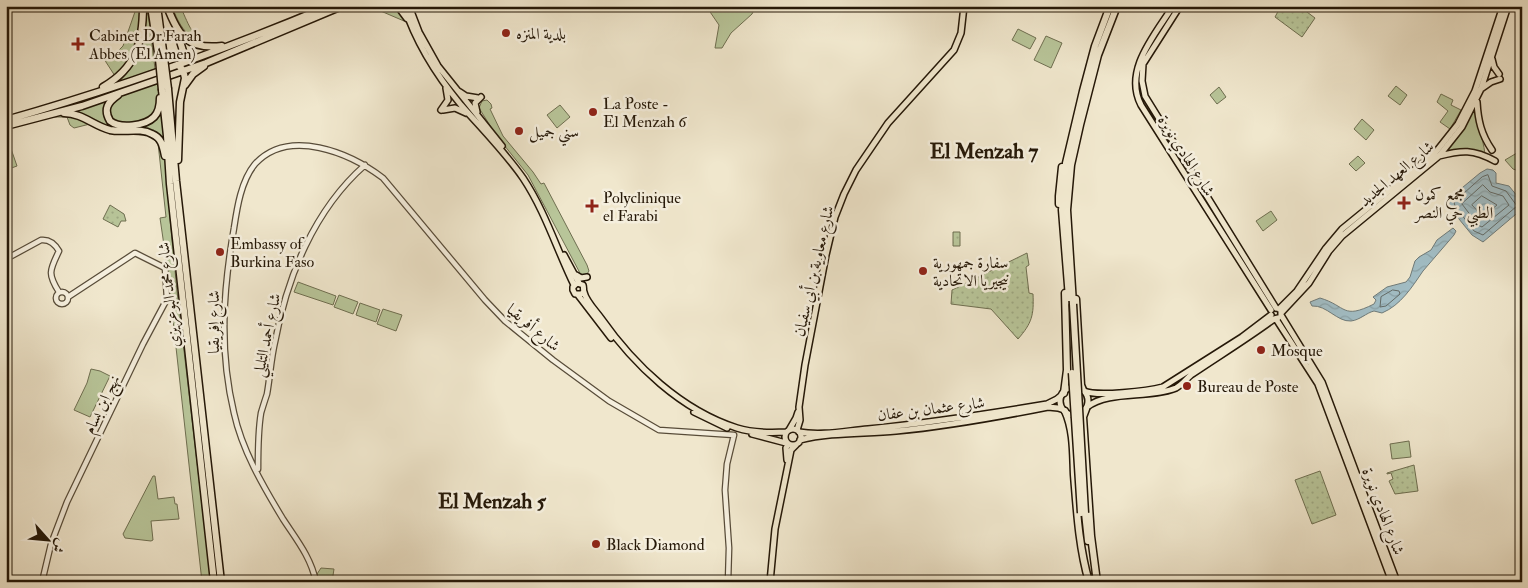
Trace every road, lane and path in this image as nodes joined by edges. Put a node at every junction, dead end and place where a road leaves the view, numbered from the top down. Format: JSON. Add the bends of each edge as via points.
{"nodes":[{"id":1,"x":143,"y":6,"type":"edge"},
{"id":2,"x":151,"y":6,"type":"edge"},
{"id":3,"x":158,"y":6,"type":"edge"},
{"id":4,"x":168,"y":6,"type":"edge"},
{"id":5,"x":329,"y":6,"type":"edge"},
{"id":6,"x":342,"y":6,"type":"edge"},
{"id":7,"x":398,"y":6,"type":"edge"},
{"id":8,"x":404,"y":6,"type":"edge"},
{"id":9,"x":409,"y":6,"type":"edge"},
{"id":10,"x":964,"y":6,"type":"edge"},
{"id":11,"x":1110,"y":6,"type":"edge"},
{"id":12,"x":1117,"y":6,"type":"edge"},
{"id":13,"x":1173,"y":6,"type":"edge"},
{"id":14,"x":1180,"y":6,"type":"edge"},
{"id":15,"x":1503,"y":6,"type":"edge"},
{"id":16,"x":1508,"y":6,"type":"edge"},
{"id":17,"x":408,"y":18,"type":"junction"},
{"id":18,"x":174,"y":26,"type":"junction"},
{"id":19,"x":236,"y":44,"type":"junction"},
{"id":20,"x":1097,"y":50,"type":"junction"},
{"id":21,"x":1492,"y":57,"type":"junction"},
{"id":22,"x":161,"y":58,"type":"junction"},
{"id":23,"x":211,"y":61,"type":"junction"},
{"id":24,"x":179,"y":67,"type":"junction"},
{"id":25,"x":444,"y":83,"type":"junction"},
{"id":26,"x":133,"y":87,"type":"junction"},
{"id":27,"x":456,"y":89,"type":"junction"},
{"id":28,"x":1481,"y":89,"type":"junction"},
{"id":29,"x":164,"y":90,"type":"junction"},
{"id":30,"x":100,"y":91,"type":"junction"},
{"id":31,"x":182,"y":91,"type":"junction"},
{"id":32,"x":87,"y":95,"type":"junction"},
{"id":33,"x":1477,"y":99,"type":"junction"},
{"id":34,"x":82,"y":106,"type":"junction"},
{"id":35,"x":58,"y":113,"type":"junction"},
{"id":36,"x":87,"y":119,"type":"junction"},
{"id":37,"x":473,"y":119,"type":"junction"},
{"id":38,"x":480,"y":119,"type":"junction"},
{"id":39,"x":6,"y":120,"type":"edge"},
{"id":40,"x":6,"y":126,"type":"edge"},
{"id":41,"x":1492,"y":150,"type":"dead end"},
{"id":42,"x":1439,"y":156,"type":"junction"},
{"id":43,"x":1495,"y":161,"type":"dead end"},
{"id":44,"x":365,"y":165,"type":"junction"},
{"id":45,"x":173,"y":184,"type":"junction"},
{"id":46,"x":1066,"y":242,"type":"junction"},
{"id":47,"x":6,"y":259,"type":"edge"},
{"id":48,"x":574,"y":274,"type":"junction"},
{"id":49,"x":587,"y":277,"type":"dead end"},
{"id":50,"x":577,"y":284,"type":"junction"},
{"id":51,"x":59,"y":292,"type":"junction"},
{"id":52,"x":581,"y":293,"type":"junction"},
{"id":53,"x":68,"y":296,"type":"junction"},
{"id":54,"x":1276,"y":313,"type":"junction"},
{"id":55,"x":1083,"y":391,"type":"junction"},
{"id":56,"x":1063,"y":393,"type":"junction"},
{"id":57,"x":799,"y":407,"type":"junction"},
{"id":58,"x":1086,"y":408,"type":"junction"},
{"id":59,"x":1065,"y":411,"type":"junction"},
{"id":60,"x":800,"y":420,"type":"junction"},
{"id":61,"x":788,"y":431,"type":"junction"},
{"id":62,"x":798,"y":431,"type":"junction"},
{"id":63,"x":819,"y":433,"type":"junction"},
{"id":64,"x":798,"y":443,"type":"junction"},
{"id":65,"x":787,"y":444,"type":"junction"},
{"id":66,"x":258,"y":450,"type":"junction"},
{"id":67,"x":247,"y":451,"type":"junction"},
{"id":68,"x":788,"y":466,"type":"junction"},
{"id":69,"x":258,"y":472,"type":"junction"},
{"id":70,"x":1083,"y":513,"type":"junction"},
{"id":71,"x":42,"y":582,"type":"edge"},
{"id":72,"x":214,"y":582,"type":"edge"},
{"id":73,"x":221,"y":582,"type":"edge"},
{"id":74,"x":316,"y":582,"type":"edge"},
{"id":75,"x":728,"y":582,"type":"edge"},
{"id":76,"x":770,"y":582,"type":"edge"},
{"id":77,"x":1089,"y":582,"type":"edge"},
{"id":78,"x":1096,"y":582,"type":"edge"},
{"id":79,"x":1392,"y":582,"type":"edge"},
{"id":80,"x":1397,"y":582,"type":"edge"}],
"edges":[{"from":1,"to":32,"type":"highway","via":[[140,42],[129,66],[110,83]]},
{"from":2,"to":22,"type":"highway","name":"شارع محمد البوعزيزي"},
{"from":3,"to":22,"type":"highway","name":"شارع محمد البوعزيزي"},
{"from":4,"to":18,"type":"highway"},
{"from":5,"to":19,"type":"highway"},
{"from":6,"to":23,"type":"highway"},
{"from":7,"to":17,"type":"highway"},
{"from":8,"to":17,"type":"main road"},
{"from":9,"to":27,"type":"main road","via":[[428,50]]},
{"from":10,"to":57,"type":"main road","name":"شارع معاوية بن أبي سفيان","via":[[961,33],[954,50],[888,123],[844,194],[828,246]]},
{"from":11,"to":20,"type":"highway"},
{"from":12,"to":20,"type":"highway"},
{"from":13,"to":54,"type":"main road","name":"شارع الهادي نويرة","via":[[1139,62],[1135,80],[1137,95]]},
{"from":14,"to":54,"type":"main road","name":"شارع الهادي نويرة","via":[[1143,64],[1145,96]]},
{"from":15,"to":54,"type":"main road","name":"شارع العهد الجديد","via":[[1461,121],[1435,153],[1342,229],[1297,291]]},
{"from":16,"to":21,"type":"main road","name":"شارع العهد الجديد"},
{"from":17,"to":25,"type":"main road"},
{"from":18,"to":19,"type":"highway","via":[[184,38],[196,45]]},
{"from":18,"to":24,"type":"highway","via":[[184,54]]},
{"from":19,"to":24,"type":"highway"},
{"from":20,"to":46,"type":"highway","via":[[1071,165]]},
{"from":20,"to":46,"type":"highway","via":[[1083,91],[1066,163],[1062,210]]},
{"from":21,"to":28,"type":"main road","name":"شارع العهد الجديد"},
{"from":21,"to":28,"type":"main road","via":[[1500,77]]},
{"from":22,"to":29,"type":"highway","name":"شارع محمد البوعزيزي","bridge":true},
{"from":23,"to":24,"type":"highway"},
{"from":23,"to":31,"type":"highway","via":[[193,74]]},
{"from":24,"to":26,"type":"highway"},
{"from":24,"to":30,"type":"highway"},
{"from":24,"to":31,"type":"highway","via":[[185,78]]},
{"from":25,"to":37,"type":"main road"},
{"from":25,"to":37,"type":"main road","via":[[448,100],[442,110],[459,109]]},
{"from":26,"to":29,"type":"highway","via":[[108,104],[107,116],[113,124],[133,125],[150,120],[157,112]]},
{"from":26,"to":34,"type":"highway"},
{"from":27,"to":38,"type":"main road"},
{"from":27,"to":38,"type":"main road","via":[[466,96],[480,98],[475,105]]},
{"from":28,"to":33,"type":"main road","name":"شارع العهد الجديد"},
{"from":29,"to":45,"type":"highway","name":"شارع محمد البوعزيزي"},
{"from":30,"to":32,"type":"highway"},
{"from":30,"to":34,"type":"highway"},
{"from":31,"to":45,"type":"highway"},
{"from":32,"to":39,"type":"highway"},
{"from":33,"to":41,"type":"main road","via":[[1480,127]]},
{"from":33,"to":42,"type":"main road","name":"شارع العهد الجديد","via":[[1464,124]]},
{"from":34,"to":35,"type":"highway"},
{"from":34,"to":36,"type":"highway","via":[[82,113]]},
{"from":35,"to":36,"type":"highway","via":[[72,113]]},
{"from":35,"to":40,"type":"highway"},
{"from":36,"to":45,"type":"highway","via":[[111,130],[147,132],[157,136]]},
{"from":37,"to":50,"type":"main road","via":[[523,179]]},
{"from":38,"to":48,"type":"main road","via":[[525,178]]},
{"from":42,"to":43,"type":"main road","via":[[1464,151]]},
{"from":42,"to":54,"type":"main road","name":"شارع العهد الجديد","via":[[1347,231],[1300,294]]},
{"from":44,"to":66,"type":"street","name":"شارع أحمد التليلي","via":[[328,208],[295,270],[275,340],[261,413]]},
{"from":44,"to":67,"type":"street","name":"شارع إفريقيا","via":[[330,150],[291,146],[273,152],[255,165],[244,185],[226,280],[224,328],[233,411]]},
{"from":44,"to":75,"type":"street","name":"شارع أفريقيا","via":[[389,183],[505,321],[609,401],[659,430],[734,435],[725,490]]},
{"from":45,"to":72,"type":"highway","name":"شارع محمد البوعزيزي"},
{"from":45,"to":73,"type":"highway","name":"شارع محمد البوعزيزي"},
{"from":46,"to":55,"type":"highway","via":[[1074,269]]},
{"from":46,"to":56,"type":"highway","via":[[1067,370]]},
{"from":46,"to":70,"type":"highway","bridge":true},
{"from":47,"to":51,"type":"street","via":[[39,241],[50,241],[59,251],[50,275]]},
{"from":48,"to":49,"type":"main road"},
{"from":48,"to":50,"type":"main road"},
{"from":50,"to":52,"type":"main road","via":[[584,286]]},
{"from":50,"to":52,"type":"main road","via":[[573,292]]},
{"from":51,"to":53,"type":"street"},
{"from":51,"to":53,"type":"street","via":[[56,299],[61,304],[66,303]]},
{"from":52,"to":61,"type":"main road","via":[[624,348],[686,403],[737,428],[757,432]]},
{"from":52,"to":65,"type":"main road","via":[[610,337],[633,362],[685,406],[724,427]]},
{"from":53,"to":71,"type":"street","name":"نهج ابن بسام","via":[[135,252],[165,268],[167,299],[67,502],[51,544]]},
{"from":54,"to":55,"type":"main road","name":"شارع العهد الجديد","via":[[1163,387],[1100,394]]},
{"from":54,"to":58,"type":"main road","name":"شارع العهد الجديد","via":[[1245,341],[1177,387],[1102,399]]},
{"from":54,"to":79,"type":"main road","name":"شارع الهادي نويرة","via":[[1318,384]]},
{"from":54,"to":80,"type":"main road","name":"شارع الهادي نويرة","via":[[1322,382]]},
{"from":55,"to":56,"type":"main road","via":[[1075,387]]},
{"from":55,"to":58,"type":"main road","via":[[1088,399]]},
{"from":56,"to":59,"type":"main road","via":[[1061,402]]},
{"from":56,"to":63,"type":"main road","name":"شارع عثمان بن عفان","via":[[1047,404],[960,419]]},
{"from":57,"to":60,"type":"main road","name":"شارع معاوية بن أبي سفيان"},
{"from":57,"to":61,"type":"main road"},
{"from":58,"to":59,"type":"main road","via":[[1074,415]]},
{"from":58,"to":78,"type":"highway","via":[[1083,418]]},
{"from":59,"to":64,"type":"main road","name":"شارع عثمان بن عفان","via":[[1048,407],[960,424],[819,437]]},
{"from":59,"to":77,"type":"highway","via":[[1071,429],[1078,528]]},
{"from":60,"to":62,"type":"main road","name":"شارع معاوية بن أبي سفيان"},
{"from":60,"to":63,"type":"main road","via":[[805,428]]},
{"from":61,"to":62,"type":"main road"},
{"from":61,"to":65,"type":"main road","via":[[784,439]]},
{"from":62,"to":63,"type":"main road","name":"شارع عثمان بن عفان"},
{"from":62,"to":64,"type":"main road","via":[[801,436]]},
{"from":64,"to":65,"type":"main road"},
{"from":64,"to":68,"type":"main road","via":[[791,450]]},
{"from":65,"to":68,"type":"main road"},
{"from":66,"to":67,"type":"street"},
{"from":66,"to":69,"type":"street","name":"شارع أحمد التليلي"},
{"from":67,"to":69,"type":"street","name":"شارع إفريقيا"},
{"from":68,"to":76,"type":"main road","via":[[774,529]]},
{"from":69,"to":74,"type":"street","name":"شارع إفريقيا","via":[[311,563]]},
{"from":70,"to":77,"type":"highway"},
{"from":70,"to":78,"type":"highway"}]}
